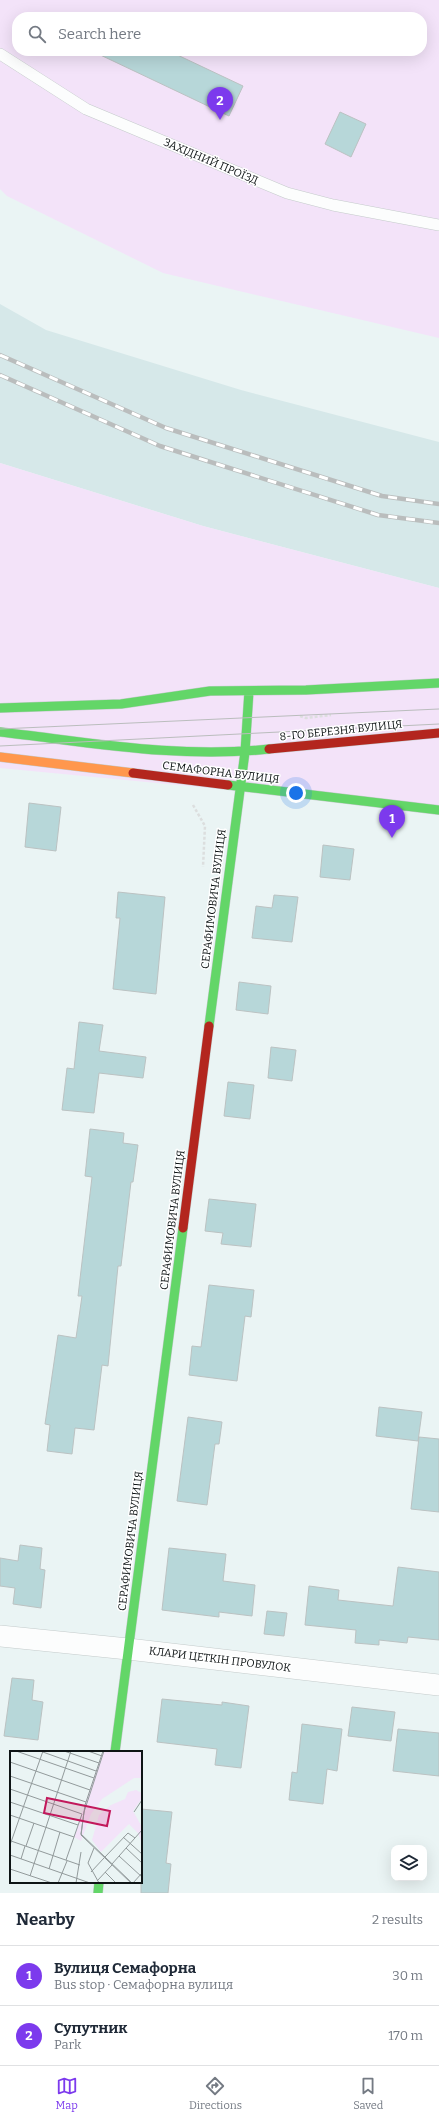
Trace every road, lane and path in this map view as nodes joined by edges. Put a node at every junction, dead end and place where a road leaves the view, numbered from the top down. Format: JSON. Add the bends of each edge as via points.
{"nodes":[{"id":1,"x":0,"y":54,"type":"edge"},
{"id":2,"x":439,"y":224,"type":"edge"},
{"id":3,"x":439,"y":683,"type":"edge"},
{"id":4,"x":249,"y":691,"type":"junction"},
{"id":5,"x":0,"y":708,"type":"edge"},
{"id":6,"x":0,"y":732,"type":"edge"},
{"id":7,"x":439,"y":733,"type":"edge"},
{"id":8,"x":244,"y":752,"type":"junction"},
{"id":9,"x":0,"y":757,"type":"edge"},
{"id":10,"x":240,"y":786,"type":"junction"},
{"id":11,"x":190,"y":800,"type":"dead end"},
{"id":12,"x":439,"y":810,"type":"edge"},
{"id":13,"x":203,"y":871,"type":"dead end"},
{"id":14,"x":0,"y":1636,"type":"edge"},
{"id":15,"x":128,"y":1649,"type":"junction"},
{"id":16,"x":439,"y":1685,"type":"edge"},
{"id":17,"x":115,"y":1751,"type":"edge"},
{"id":18,"x":99,"y":1883,"type":"edge"},
{"id":19,"x":98,"y":1893,"type":"edge"}],
"edges":[{"from":1,"to":2,"type":"lane","name":"ЗАХІДНИЙ ПРОЇЗД","via":[[86,109],[287,193],[333,205]]},
{"from":3,"to":4,"type":"main road"},
{"from":4,"to":5,"type":"main road","via":[[210,691],[121,704]]},
{"from":4,"to":8,"type":"main road","name":"СЕРАФИМОВИЧА ВУЛИЦЯ"},
{"from":6,"to":8,"type":"main road","name":"СЕМАФОРНА ВУЛИЦЯ","via":[[174,752]]},
{"from":7,"to":8,"type":"main road","name":"8-ГО БЕРЕЗНЯ ВУЛИЦЯ"},
{"from":8,"to":10,"type":"main road","name":"СЕРАФИМОВИЧА ВУЛИЦЯ"},
{"from":9,"to":10,"type":"main road","name":"СЕМАФОРНА ВУЛИЦЯ"},
{"from":10,"to":12,"type":"main road","name":"СЕМАФОРНА ВУЛИЦЯ"},
{"from":10,"to":15,"type":"main road","name":"СЕРАФИМОВИЧА ВУЛИЦЯ"},
{"from":11,"to":13,"type":"path","via":[[205,826]]},
{"from":14,"to":15,"type":"street","name":"КЛАРИ ЦЕТКІН ПРОВУЛОК"},
{"from":15,"to":16,"type":"street","name":"КЛАРИ ЦЕТКІН ПРОВУЛОК"},
{"from":15,"to":17,"type":"main road","name":"СЕРАФИМОВИЧА ВУЛИЦЯ"},
{"from":18,"to":19,"type":"main road"}]}
